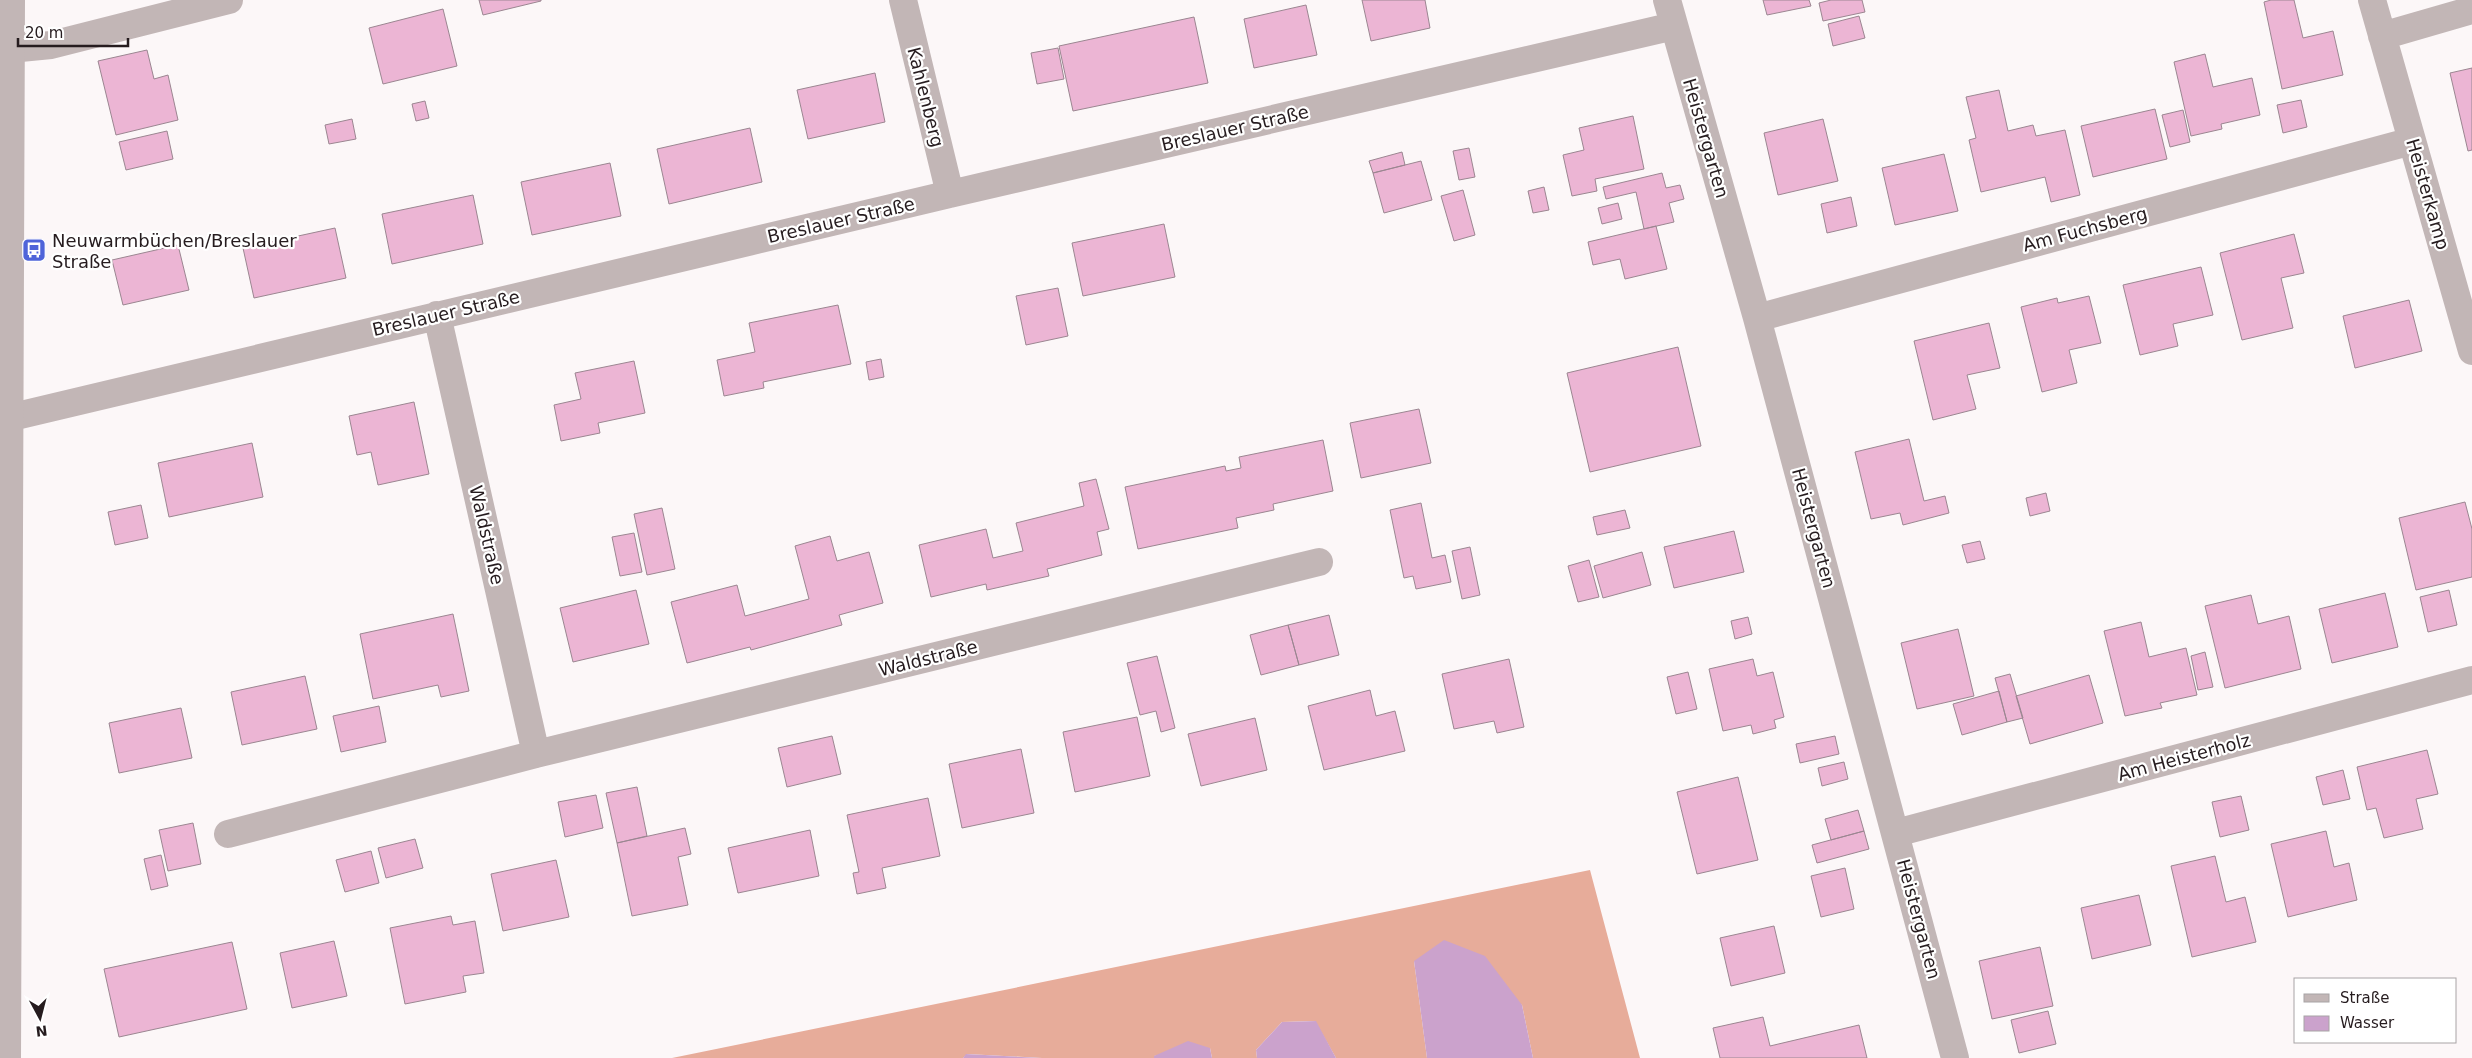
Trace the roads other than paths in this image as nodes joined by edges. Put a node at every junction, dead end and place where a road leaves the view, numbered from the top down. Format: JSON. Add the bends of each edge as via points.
{"nodes":[{"id":1,"x":11,"y":0,"type":"edge"},
{"id":2,"x":229,"y":0,"type":"edge"},
{"id":3,"x":903,"y":0,"type":"edge"},
{"id":4,"x":1667,"y":0,"type":"edge"},
{"id":5,"x":2372,"y":0,"type":"edge"},
{"id":6,"x":2472,"y":10,"type":"edge"},
{"id":7,"x":1674,"y":26,"type":"junction"},
{"id":8,"x":2382,"y":36,"type":"junction"},
{"id":9,"x":10,"y":49,"type":"junction"},
{"id":10,"x":2412,"y":141,"type":"junction"},
{"id":11,"x":950,"y":194,"type":"junction"},
{"id":12,"x":437,"y":315,"type":"junction"},
{"id":13,"x":1758,"y":318,"type":"junction"},
{"id":14,"x":2472,"y":351,"type":"edge"},
{"id":15,"x":8,"y":418,"type":"junction"},
{"id":16,"x":1319,"y":562,"type":"dead end"},
{"id":17,"x":2472,"y":680,"type":"edge"},
{"id":18,"x":536,"y":754,"type":"junction"},
{"id":19,"x":1896,"y":833,"type":"junction"},
{"id":20,"x":228,"y":834,"type":"dead end"},
{"id":21,"x":7,"y":1058,"type":"edge"},
{"id":22,"x":1955,"y":1058,"type":"edge"}],
"edges":[{"from":1,"to":9,"type":"street"},
{"from":2,"to":9,"type":"street","via":[[51,44]]},
{"from":3,"to":11,"type":"street","name":"Kahlenberg"},
{"from":4,"to":7,"type":"street","name":"Heistergarten"},
{"from":5,"to":8,"type":"street","name":"Heisterkamp"},
{"from":6,"to":8,"type":"street"},
{"from":7,"to":11,"type":"street","name":"Breslauer Straße"},
{"from":7,"to":13,"type":"street","name":"Heistergarten"},
{"from":8,"to":10,"type":"street","name":"Heisterkamp"},
{"from":9,"to":15,"type":"street"},
{"from":10,"to":13,"type":"street","name":"Am Fuchsberg"},
{"from":10,"to":14,"type":"street","name":"Heisterkamp"},
{"from":11,"to":12,"type":"street","name":"Breslauer Straße"},
{"from":12,"to":15,"type":"street","name":"Breslauer Straße"},
{"from":12,"to":18,"type":"street","name":"Waldstraße"},
{"from":13,"to":19,"type":"street","name":"Heistergarten"},
{"from":15,"to":21,"type":"street"},
{"from":16,"to":18,"type":"street","name":"Waldstraße"},
{"from":17,"to":19,"type":"street","name":"Am Heisterholz"},
{"from":18,"to":20,"type":"street","name":"Waldstraße"},
{"from":19,"to":22,"type":"street","name":"Heistergarten"}]}
